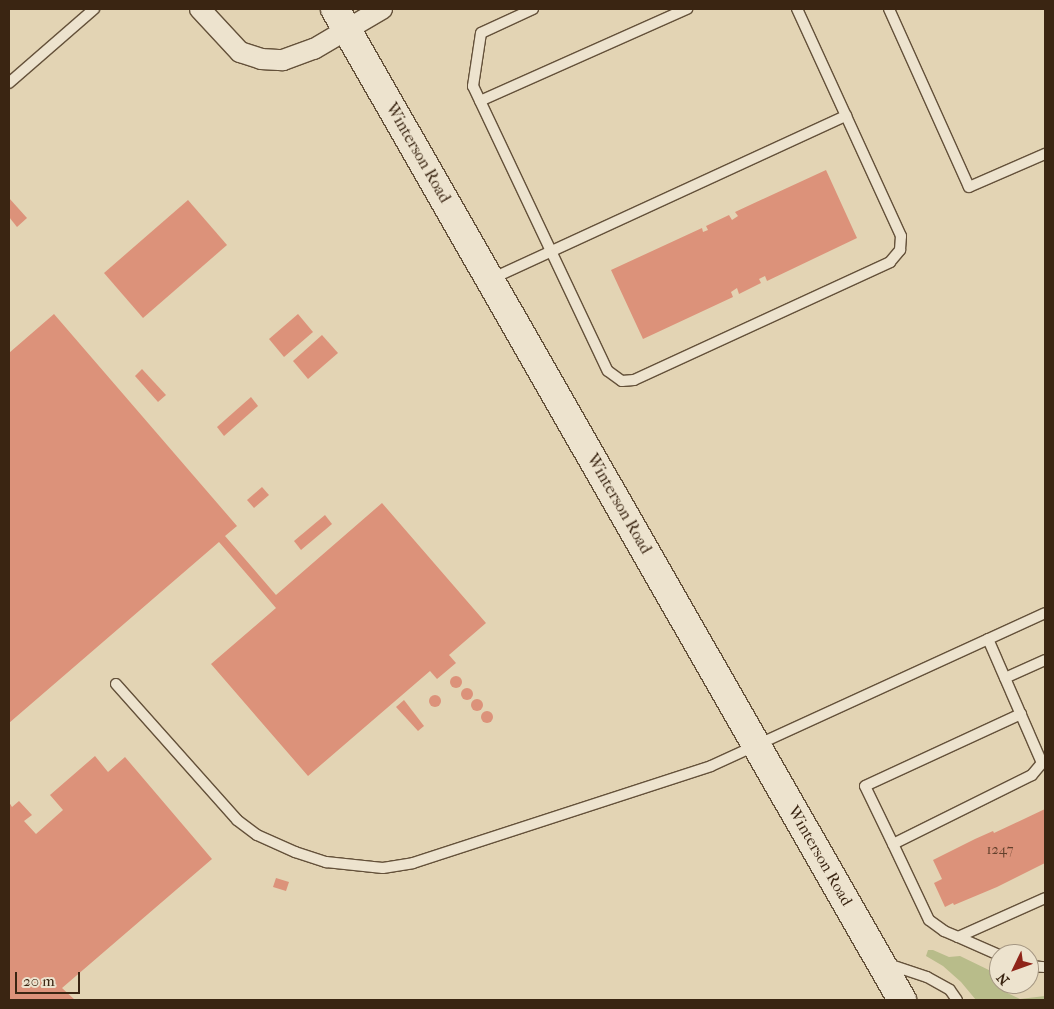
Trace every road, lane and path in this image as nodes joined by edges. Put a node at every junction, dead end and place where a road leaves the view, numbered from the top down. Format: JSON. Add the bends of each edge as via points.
{"nodes":[{"id":1,"x":94,"y":9,"type":"edge"},
{"id":2,"x":200,"y":9,"type":"edge"},
{"id":3,"x":382,"y":9,"type":"edge"},
{"id":4,"x":532,"y":9,"type":"edge"},
{"id":5,"x":687,"y":9,"type":"edge"},
{"id":6,"x":797,"y":9,"type":"edge"},
{"id":7,"x":889,"y":9,"type":"edge"},
{"id":8,"x":341,"y":19,"type":"edge"},
{"id":9,"x":9,"y":83,"type":"edge"},
{"id":10,"x":480,"y":101,"type":"junction"},
{"id":11,"x":846,"y":116,"type":"junction"},
{"id":12,"x":1045,"y":154,"type":"edge"},
{"id":13,"x":551,"y":251,"type":"junction"},
{"id":14,"x":490,"y":279,"type":"junction"},
{"id":15,"x":1045,"y":613,"type":"edge"},
{"id":16,"x":988,"y":639,"type":"junction"},
{"id":17,"x":1045,"y":660,"type":"edge"},
{"id":18,"x":1005,"y":678,"type":"junction"},
{"id":19,"x":116,"y":684,"type":"dead end"},
{"id":20,"x":1021,"y":714,"type":"junction"},
{"id":21,"x":756,"y":744,"type":"junction"},
{"id":22,"x":893,"y":844,"type":"junction"},
{"id":23,"x":1045,"y":898,"type":"edge"},
{"id":24,"x":958,"y":937,"type":"junction"},
{"id":25,"x":989,"y":951,"type":"edge"},
{"id":26,"x":880,"y":961,"type":"junction"},
{"id":27,"x":902,"y":1000,"type":"edge"},
{"id":28,"x":957,"y":1000,"type":"edge"}],
"edges":[{"from":1,"to":9,"type":"lane"},
{"from":2,"to":8,"type":"street","via":[[240,52],[261,59],[283,60],[314,48]]},
{"from":3,"to":8,"type":"street"},
{"from":4,"to":10,"type":"lane","via":[[482,32],[473,86]]},
{"from":5,"to":10,"type":"lane"},
{"from":6,"to":11,"type":"lane"},
{"from":7,"to":12,"type":"lane","via":[[969,187]]},
{"from":8,"to":14,"type":"street","name":"Winterson Road"},
{"from":10,"to":13,"type":"lane"},
{"from":11,"to":13,"type":"lane"},
{"from":11,"to":13,"type":"lane","via":[[901,236],[900,250],[890,262],[634,380],[622,381],[608,371]]},
{"from":13,"to":14,"type":"lane"},
{"from":14,"to":21,"type":"street","name":"Winterson Road"},
{"from":15,"to":16,"type":"lane"},
{"from":16,"to":18,"type":"lane"},
{"from":16,"to":21,"type":"lane"},
{"from":17,"to":18,"type":"lane"},
{"from":18,"to":20,"type":"lane"},
{"from":19,"to":21,"type":"lane","via":[[236,820],[257,835],[295,852],[326,862],[355,866],[383,868],[413,863],[711,766]]},
{"from":20,"to":22,"type":"lane","via":[[1042,763],[1032,775]]},
{"from":20,"to":22,"type":"lane","via":[[865,786]]},
{"from":21,"to":26,"type":"street","name":"Winterson Road"},
{"from":22,"to":24,"type":"lane","via":[[929,920]]},
{"from":23,"to":24,"type":"lane"},
{"from":24,"to":25,"type":"lane"},
{"from":26,"to":27,"type":"street","name":"Winterson Road"},
{"from":26,"to":28,"type":"lane","via":[[927,978],[950,990]]}]}
